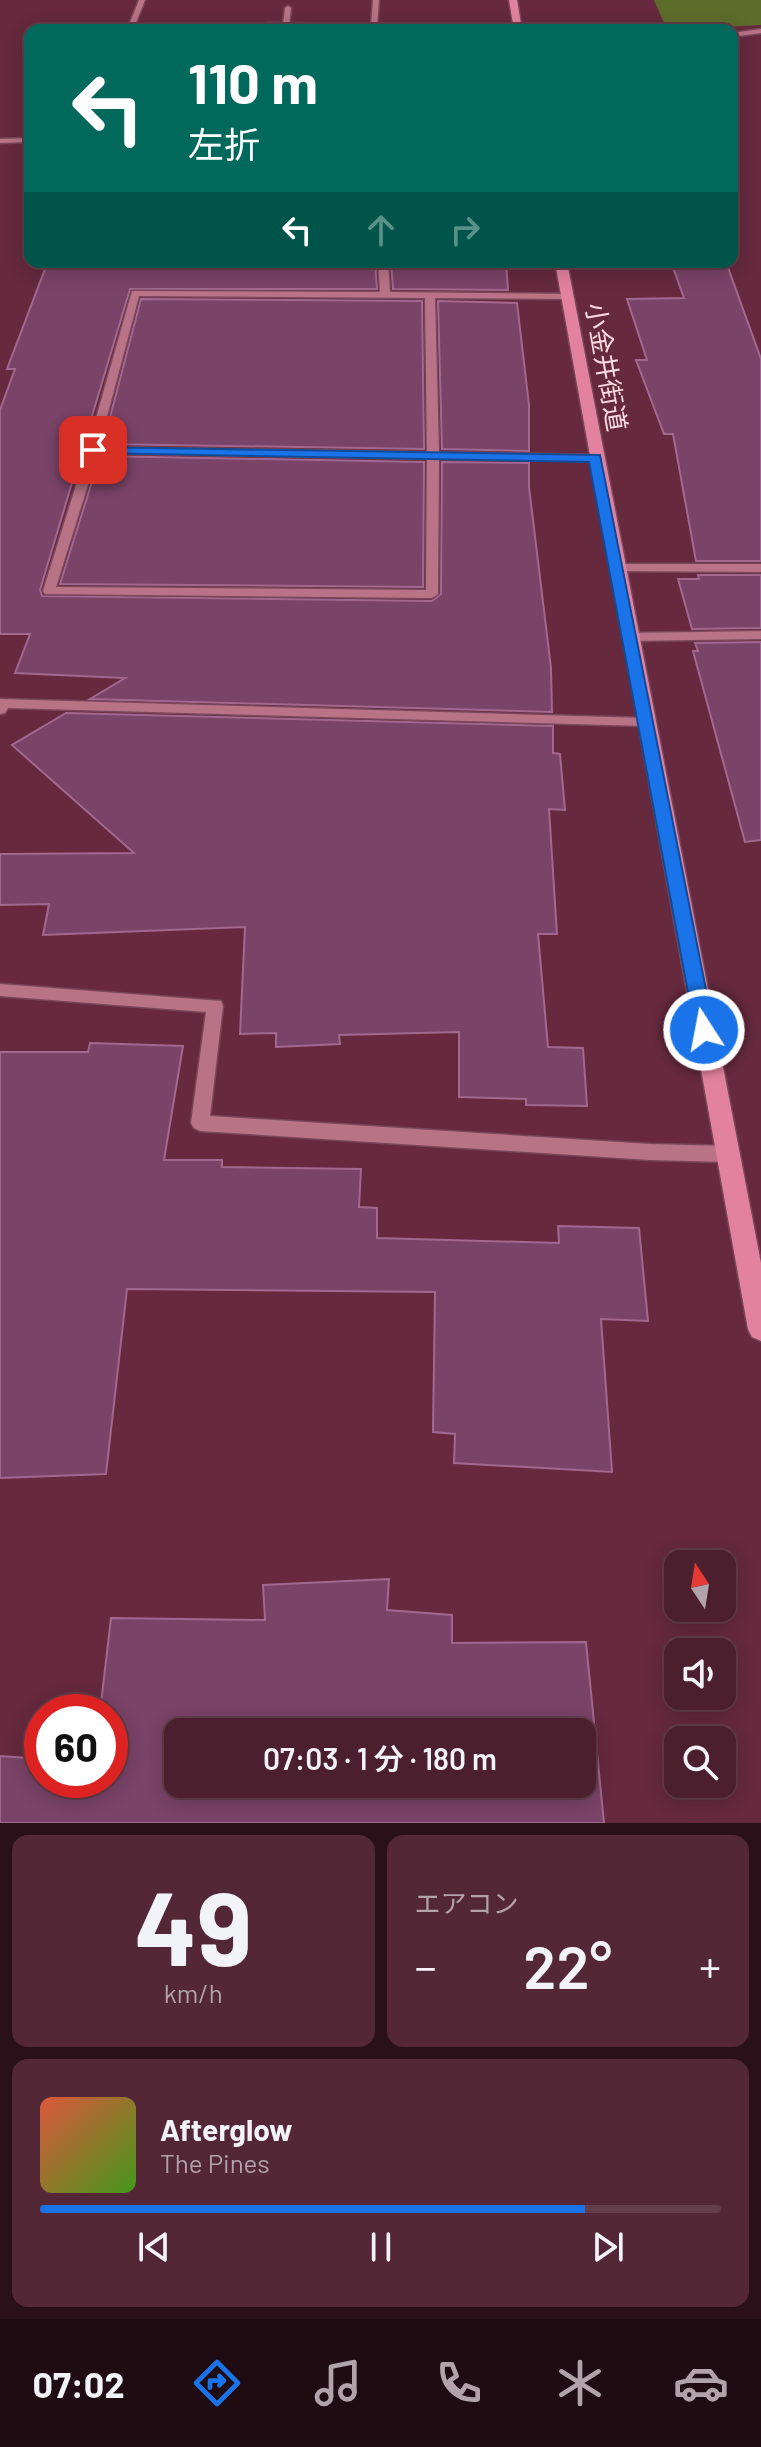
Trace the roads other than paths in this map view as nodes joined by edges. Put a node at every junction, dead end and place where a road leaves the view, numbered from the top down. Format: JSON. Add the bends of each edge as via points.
{"nodes":[{"id":1,"x":142,"y":0,"type":"edge"},
{"id":2,"x":376,"y":0,"type":"edge"},
{"id":3,"x":513,"y":0,"type":"edge"},
{"id":4,"x":288,"y":8,"type":"dead end"},
{"id":5,"x":133,"y":24,"type":"edge"},
{"id":6,"x":286,"y":24,"type":"edge"},
{"id":7,"x":374,"y":24,"type":"edge"},
{"id":8,"x":517,"y":24,"type":"edge"},
{"id":9,"x":761,"y":31,"type":"edge"},
{"id":10,"x":738,"y":34,"type":"edge"},
{"id":11,"x":24,"y":140,"type":"edge"},
{"id":12,"x":0,"y":141,"type":"edge"},
{"id":13,"x":383,"y":268,"type":"edge"},
{"id":14,"x":562,"y":268,"type":"edge"},
{"id":15,"x":385,"y":294,"type":"junction"},
{"id":16,"x":430,"y":295,"type":"junction"},
{"id":17,"x":567,"y":296,"type":"junction"},
{"id":18,"x":93,"y":450,"type":"junction"},
{"id":19,"x":433,"y":457,"type":"junction"},
{"id":20,"x":595,"y":458,"type":"junction"},
{"id":21,"x":616,"y":568,"type":"junction"},
{"id":22,"x":761,"y":568,"type":"edge"},
{"id":23,"x":761,"y":635,"type":"edge"},
{"id":24,"x":629,"y":637,"type":"junction"},
{"id":25,"x":0,"y":710,"type":"edge"},
{"id":26,"x":645,"y":722,"type":"junction"},
{"id":27,"x":0,"y":990,"type":"edge"},
{"id":28,"x":728,"y":1154,"type":"junction"},
{"id":29,"x":761,"y":1329,"type":"edge"}],
"edges":[{"from":1,"to":5,"type":"street"},
{"from":2,"to":7,"type":"street"},
{"from":3,"to":8,"type":"main road"},
{"from":4,"to":6,"type":"street"},
{"from":9,"to":10,"type":"street"},
{"from":11,"to":12,"type":"street"},
{"from":13,"to":15,"type":"street"},
{"from":14,"to":17,"type":"main road","name":"小金井街道"},
{"from":15,"to":16,"type":"street"},
{"from":15,"to":18,"type":"street","via":[[135,293]]},
{"from":16,"to":17,"type":"street"},
{"from":16,"to":19,"type":"street"},
{"from":17,"to":20,"type":"main road","name":"小金井街道"},
{"from":18,"to":19,"type":"street"},
{"from":18,"to":19,"type":"street","via":[[49,591],[432,594]]},
{"from":19,"to":20,"type":"street"},
{"from":20,"to":21,"type":"main road","name":"小金井街道"},
{"from":21,"to":22,"type":"street"},
{"from":21,"to":24,"type":"main road","name":"小金井街道"},
{"from":23,"to":24,"type":"street"},
{"from":24,"to":26,"type":"main road","name":"小金井街道"},
{"from":25,"to":26,"type":"street","via":[[2,703]]},
{"from":26,"to":28,"type":"main road","name":"小金井街道"},
{"from":27,"to":28,"type":"street","via":[[215,1006],[200,1123]]},
{"from":28,"to":29,"type":"main road","name":"小金井街道"}]}
